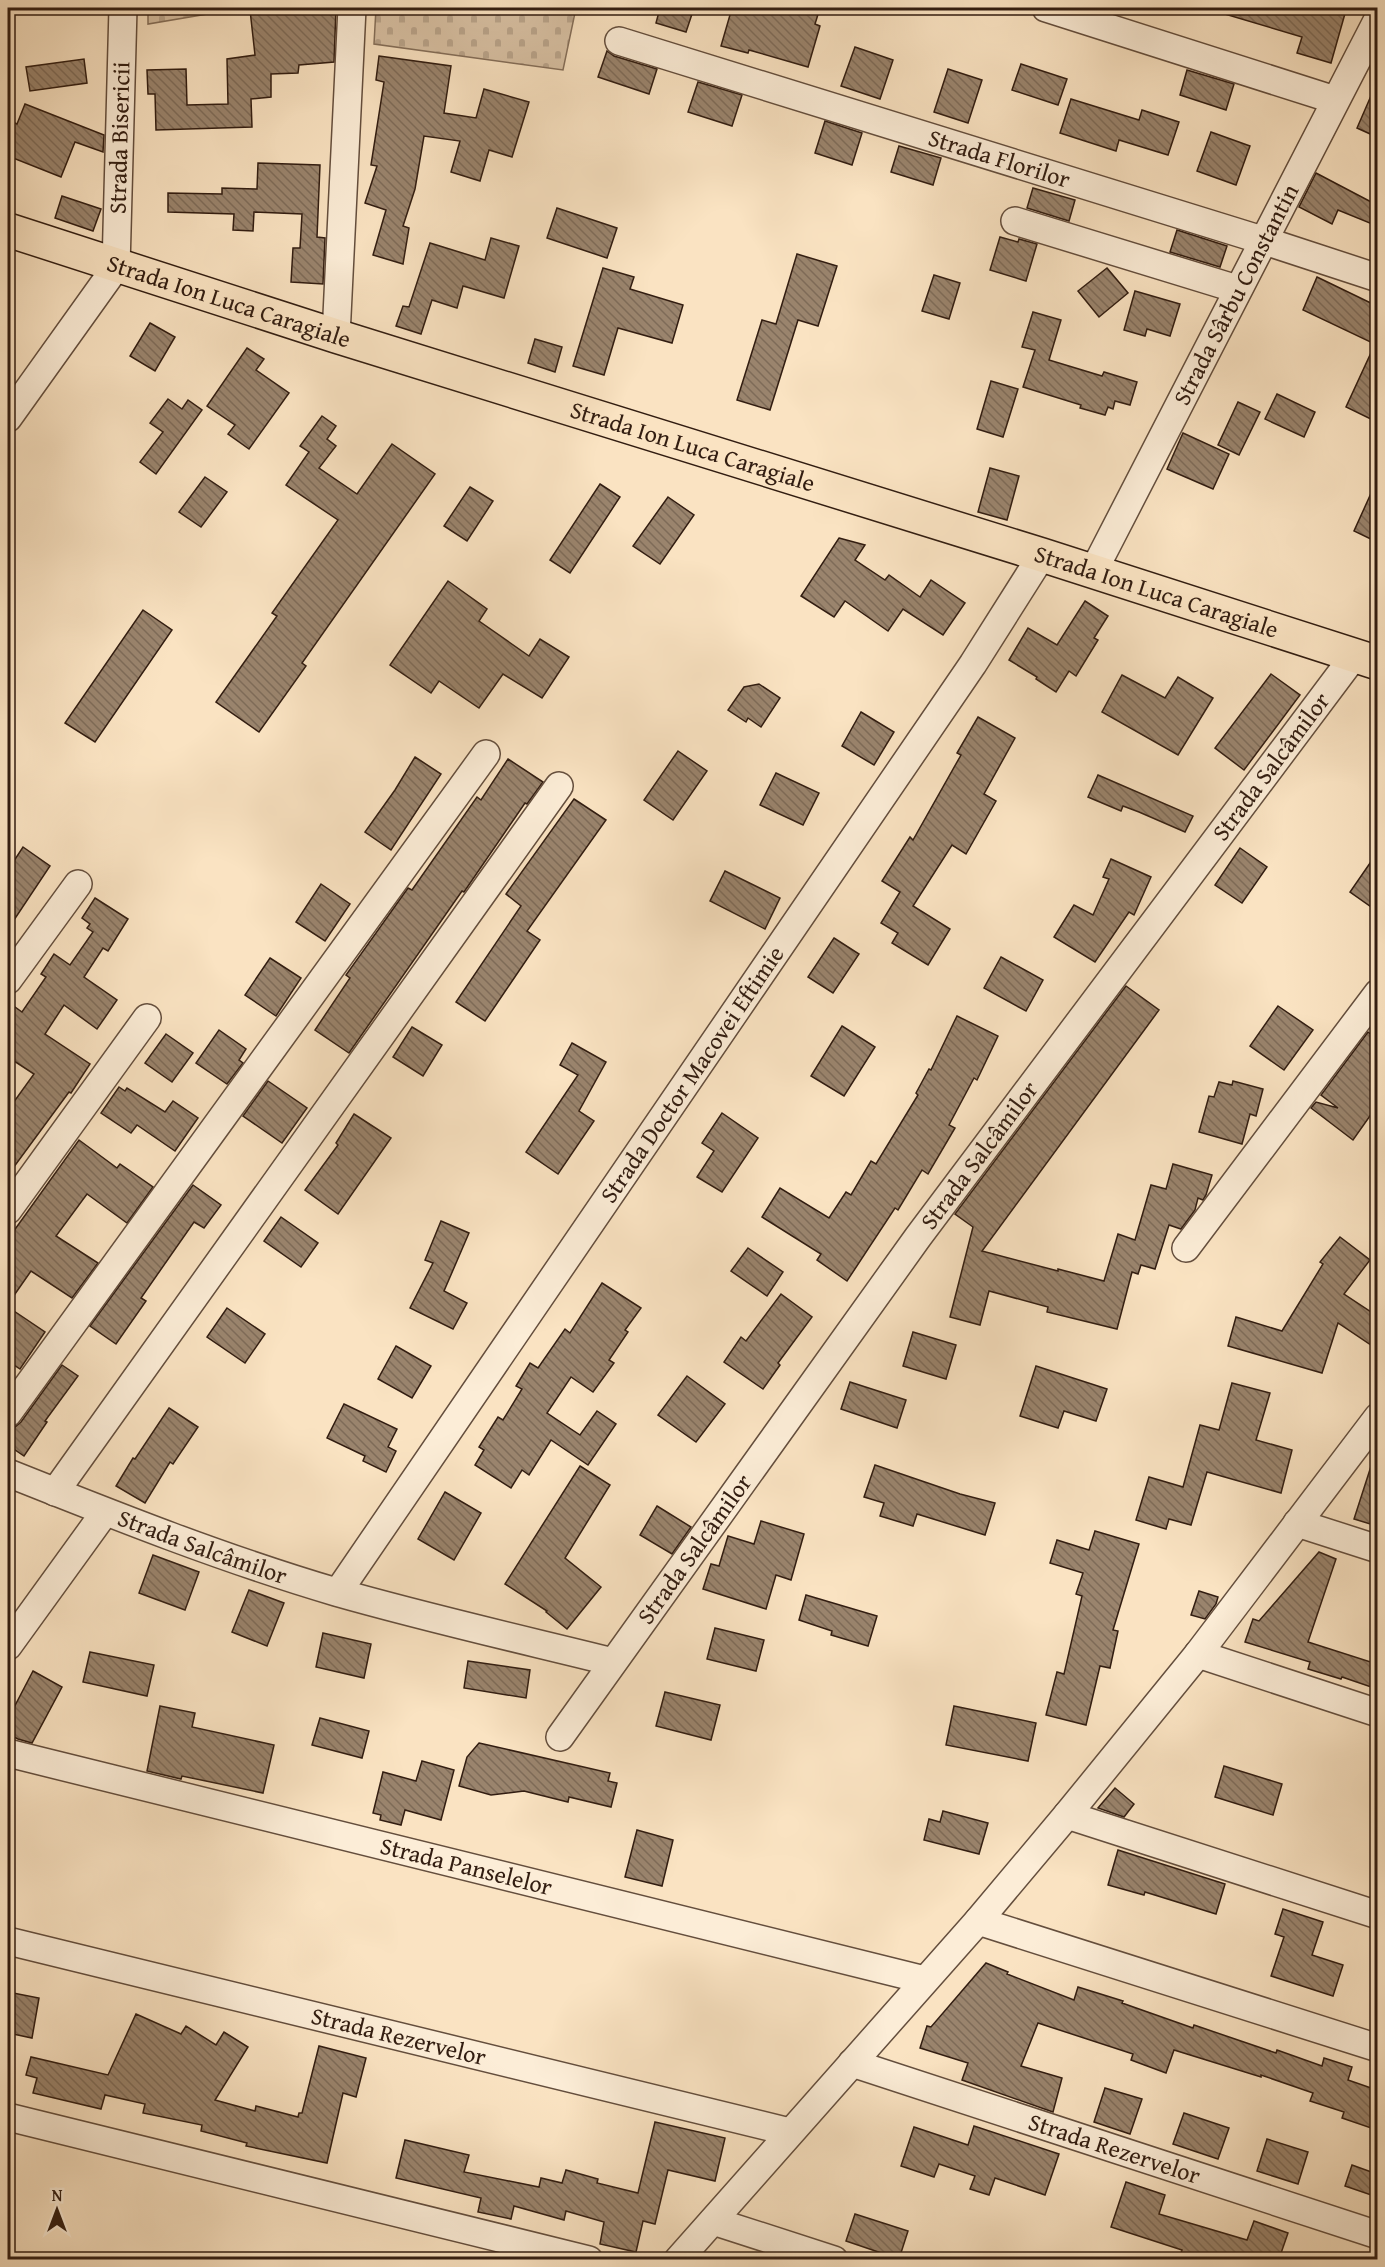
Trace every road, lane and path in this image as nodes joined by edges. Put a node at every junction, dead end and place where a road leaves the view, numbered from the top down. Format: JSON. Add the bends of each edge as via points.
{"nodes":[{"id":1,"x":123,"y":8,"type":"edge"},
{"id":2,"x":351,"y":8,"type":"edge"},
{"id":3,"x":1046,"y":8,"type":"edge"},
{"id":4,"x":1377,"y":18,"type":"edge"},
{"id":5,"x":620,"y":41,"type":"dead end"},
{"id":6,"x":1335,"y":100,"type":"junction"},
{"id":7,"x":1015,"y":221,"type":"dead end"},
{"id":8,"x":8,"y":231,"type":"edge"},
{"id":9,"x":1262,"y":240,"type":"junction"},
{"id":10,"x":111,"y":274,"type":"junction"},
{"id":11,"x":1377,"y":278,"type":"edge"},
{"id":12,"x":1237,"y":289,"type":"junction"},
{"id":13,"x":336,"y":336,"type":"junction"},
{"id":14,"x":8,"y":418,"type":"edge"},
{"id":15,"x":1042,"y":555,"type":"junction"},
{"id":16,"x":1093,"y":572,"type":"junction"},
{"id":17,"x":1366,"y":659,"type":"edge"},
{"id":18,"x":486,"y":754,"type":"dead end"},
{"id":19,"x":559,"y":786,"type":"dead end"},
{"id":20,"x":78,"y":884,"type":"dead end"},
{"id":21,"x":8,"y":980,"type":"edge"},
{"id":22,"x":1377,"y":993,"type":"edge"},
{"id":23,"x":147,"y":1018,"type":"dead end"},
{"id":24,"x":8,"y":1210,"type":"edge"},
{"id":25,"x":1186,"y":1248,"type":"dead end"},
{"id":26,"x":8,"y":1413,"type":"edge"},
{"id":27,"x":1377,"y":1417,"type":"edge"},
{"id":28,"x":8,"y":1473,"type":"edge"},
{"id":29,"x":55,"y":1492,"type":"junction"},
{"id":30,"x":105,"y":1512,"type":"junction"},
{"id":31,"x":1297,"y":1523,"type":"junction"},
{"id":32,"x":1377,"y":1549,"type":"edge"},
{"id":33,"x":338,"y":1592,"type":"junction"},
{"id":34,"x":8,"y":1646,"type":"edge"},
{"id":35,"x":1198,"y":1654,"type":"junction"},
{"id":36,"x":613,"y":1662,"type":"junction"},
{"id":37,"x":1377,"y":1713,"type":"edge"},
{"id":38,"x":560,"y":1737,"type":"dead end"},
{"id":39,"x":8,"y":1753,"type":"edge"},
{"id":40,"x":1067,"y":1815,"type":"junction"},
{"id":41,"x":1377,"y":1915,"type":"edge"},
{"id":42,"x":978,"y":1921,"type":"junction"},
{"id":43,"x":8,"y":1941,"type":"edge"},
{"id":44,"x":925,"y":1980,"type":"junction"},
{"id":45,"x":1377,"y":2048,"type":"edge"},
{"id":46,"x":852,"y":2063,"type":"junction"},
{"id":47,"x":8,"y":2117,"type":"edge"},
{"id":48,"x":790,"y":2132,"type":"junction"},
{"id":49,"x":713,"y":2221,"type":"junction"},
{"id":50,"x":1377,"y":2235,"type":"edge"},
{"id":51,"x":589,"y":2259,"type":"edge"},
{"id":52,"x":678,"y":2259,"type":"edge"},
{"id":53,"x":834,"y":2259,"type":"edge"}],
"edges":[{"from":1,"to":10,"type":"street","name":"Strada Bisericii"},
{"from":2,"to":13,"type":"street"},
{"from":3,"to":6,"type":"street"},
{"from":4,"to":6,"type":"street","name":"Strada Sârbu Constantin"},
{"from":5,"to":9,"type":"street","name":"Strada Florilor"},
{"from":6,"to":9,"type":"street","name":"Strada Sârbu Constantin"},
{"from":7,"to":12,"type":"street"},
{"from":8,"to":10,"type":"main road","name":"Strada Ion Luca Caragiale"},
{"from":9,"to":11,"type":"street","name":"Strada Florilor"},
{"from":9,"to":12,"type":"street","name":"Strada Sârbu Constantin"},
{"from":10,"to":13,"type":"main road","name":"Strada Ion Luca Caragiale"},
{"from":10,"to":14,"type":"street"},
{"from":12,"to":16,"type":"street","name":"Strada Sârbu Constantin"},
{"from":13,"to":15,"type":"main road","name":"Strada Ion Luca Caragiale"},
{"from":15,"to":16,"type":"main road","name":"Strada Ion Luca Caragiale"},
{"from":15,"to":33,"type":"street","name":"Strada Doctor Macovei Eftimie","via":[[973,663]]},
{"from":16,"to":17,"type":"main road","name":"Strada Ion Luca Caragiale"},
{"from":17,"to":36,"type":"street","name":"Strada Salcâmilor","via":[[918,1237]]},
{"from":18,"to":26,"type":"street"},
{"from":19,"to":29,"type":"street"},
{"from":20,"to":21,"type":"street"},
{"from":22,"to":25,"type":"street"},
{"from":23,"to":24,"type":"street"},
{"from":27,"to":31,"type":"street"},
{"from":28,"to":29,"type":"street","name":"Strada Salcâmilor"},
{"from":29,"to":30,"type":"street","name":"Strada Salcâmilor"},
{"from":30,"to":33,"type":"street","name":"Strada Salcâmilor"},
{"from":30,"to":34,"type":"street"},
{"from":31,"to":32,"type":"street"},
{"from":31,"to":35,"type":"street"},
{"from":33,"to":36,"type":"street","name":"Strada Salcâmilor"},
{"from":35,"to":37,"type":"street"},
{"from":35,"to":40,"type":"street"},
{"from":36,"to":38,"type":"street","name":"Strada Salcâmilor"},
{"from":39,"to":44,"type":"street","name":"Strada Panselelor"},
{"from":40,"to":41,"type":"street"},
{"from":40,"to":42,"type":"street"},
{"from":42,"to":44,"type":"street"},
{"from":42,"to":45,"type":"street"},
{"from":43,"to":48,"type":"street","name":"Strada Rezervelor"},
{"from":44,"to":46,"type":"street"},
{"from":46,"to":48,"type":"street"},
{"from":46,"to":50,"type":"street","name":"Strada Rezervelor"},
{"from":47,"to":51,"type":"street"},
{"from":48,"to":49,"type":"street"},
{"from":49,"to":52,"type":"street"},
{"from":49,"to":53,"type":"street"}]}
